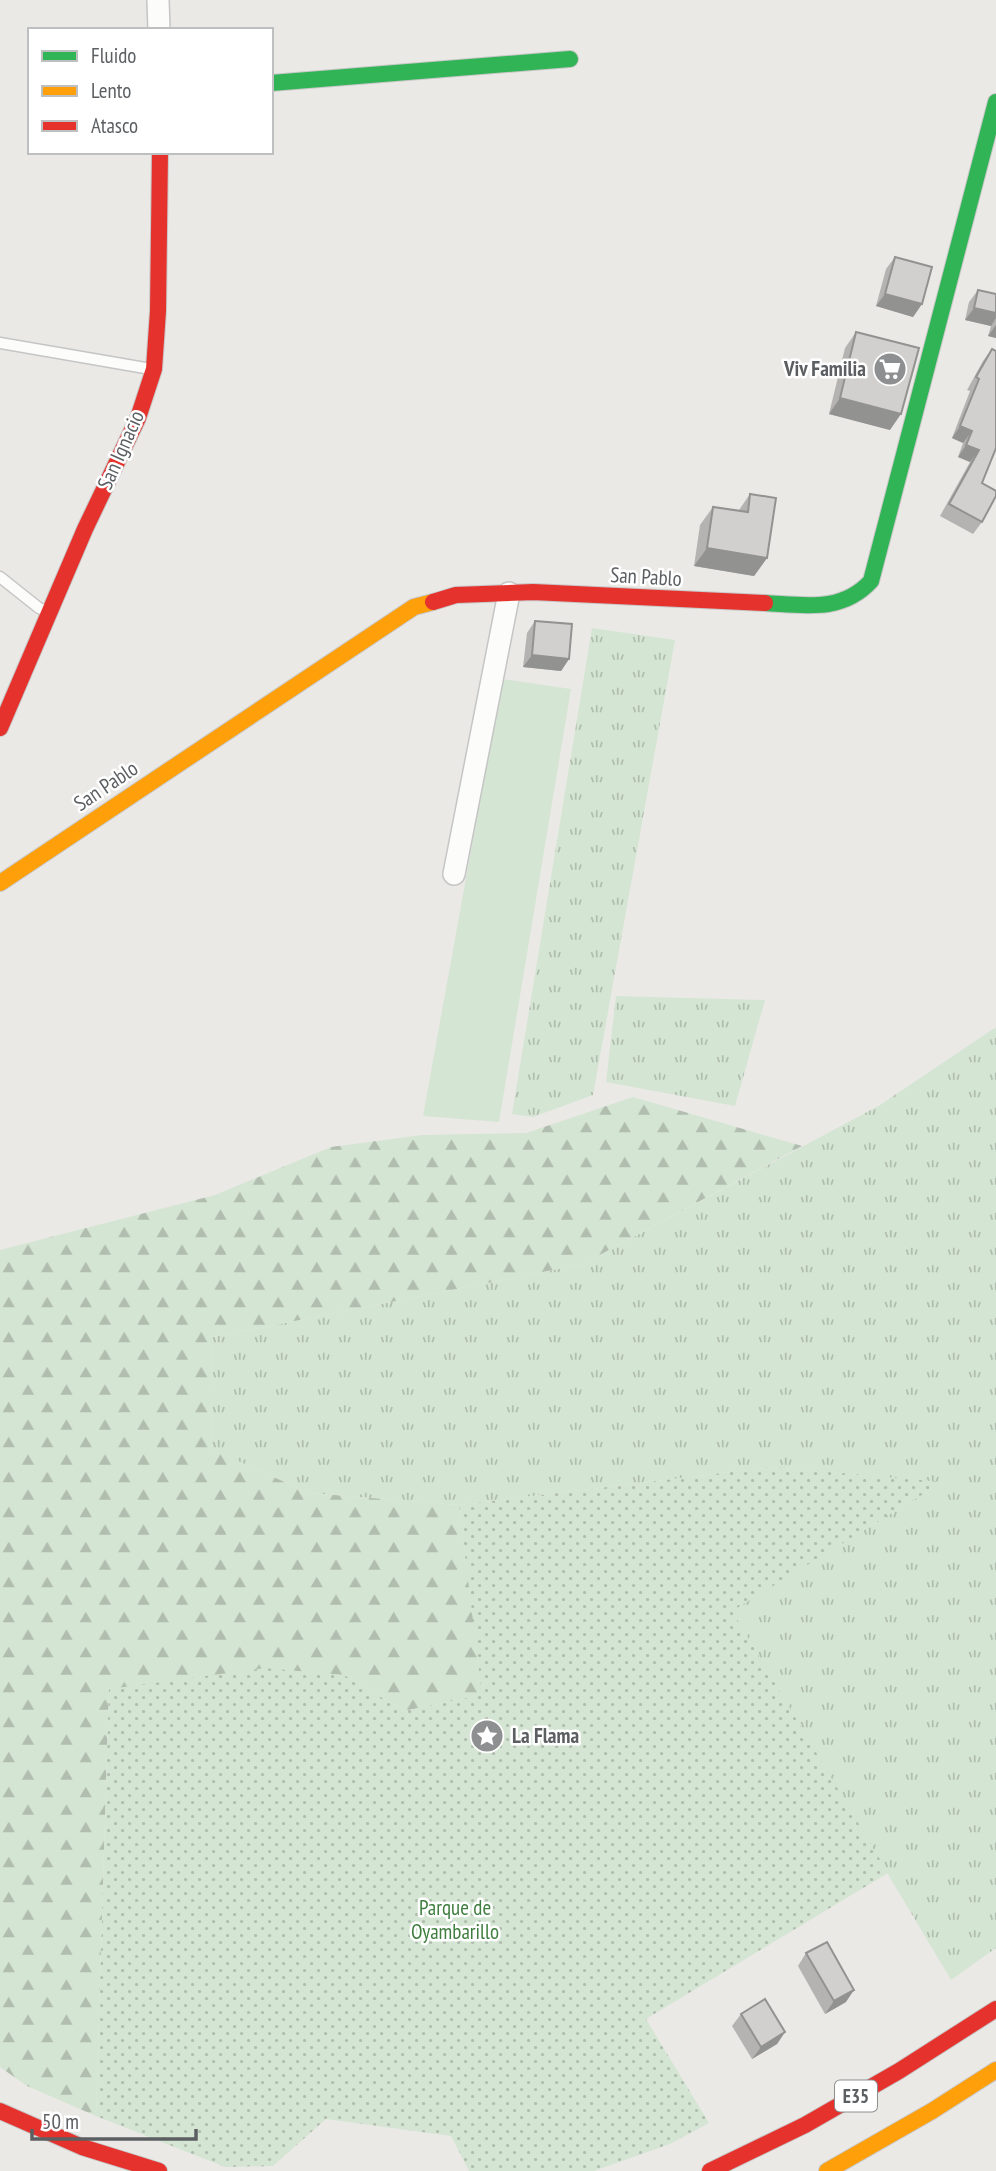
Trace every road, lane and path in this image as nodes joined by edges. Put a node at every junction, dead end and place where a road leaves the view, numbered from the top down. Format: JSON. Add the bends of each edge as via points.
{"nodes":[{"id":1,"x":158,"y":0,"type":"edge"},
{"id":2,"x":159,"y":28,"type":"edge"},
{"id":3,"x":570,"y":60,"type":"dead end"},
{"id":4,"x":273,"y":83,"type":"edge"},
{"id":5,"x":996,"y":102,"type":"edge"},
{"id":6,"x":160,"y":154,"type":"edge"},
{"id":7,"x":0,"y":342,"type":"edge"},
{"id":8,"x":154,"y":369,"type":"junction"},
{"id":9,"x":0,"y":577,"type":"edge"},
{"id":10,"x":509,"y":593,"type":"junction"},
{"id":11,"x":49,"y":612,"type":"junction"},
{"id":12,"x":0,"y":728,"type":"edge"},
{"id":13,"x":454,"y":874,"type":"dead end"},
{"id":14,"x":0,"y":883,"type":"edge"},
{"id":15,"x":996,"y":2009,"type":"edge"},
{"id":16,"x":996,"y":2070,"type":"edge"},
{"id":17,"x":0,"y":2111,"type":"edge"},
{"id":18,"x":159,"y":2171,"type":"edge"},
{"id":19,"x":710,"y":2171,"type":"edge"},
{"id":20,"x":827,"y":2171,"type":"edge"}],
"edges":[{"from":1,"to":2,"type":"street"},
{"from":3,"to":4,"type":"main road"},
{"from":5,"to":10,"type":"main road","name":"San Pablo","via":[[871,581],[864,590],[825,606]]},
{"from":6,"to":8,"type":"main road","name":"San Ignacio"},
{"from":7,"to":8,"type":"lane"},
{"from":8,"to":11,"type":"main road","name":"San Ignacio","via":[[138,418]]},
{"from":9,"to":11,"type":"lane"},
{"from":10,"to":13,"type":"street"},
{"from":10,"to":14,"type":"main road","name":"San Pablo","via":[[456,595],[414,607]]},
{"from":11,"to":12,"type":"main road","name":"San Ignacio"},
{"from":15,"to":19,"type":"main road","number":"E35","via":[[805,2125]]},
{"from":16,"to":20,"type":"main road","number":"E35"},
{"from":17,"to":18,"type":"main road","via":[[82,2147]]}]}
